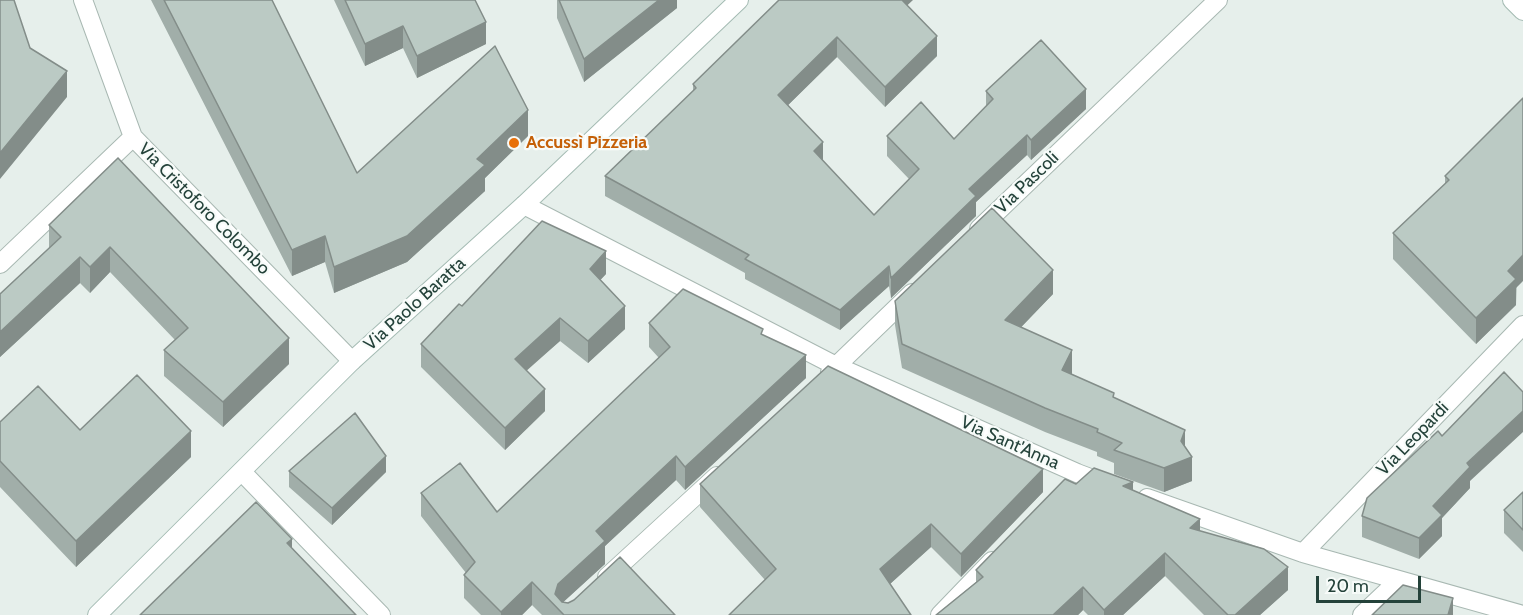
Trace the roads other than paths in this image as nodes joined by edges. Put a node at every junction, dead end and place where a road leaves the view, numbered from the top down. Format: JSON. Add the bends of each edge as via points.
{"nodes":[{"id":1,"x":83,"y":0,"type":"edge"},
{"id":2,"x":739,"y":0,"type":"edge"},
{"id":3,"x":1218,"y":0,"type":"edge"},
{"id":4,"x":1512,"y":0,"type":"edge"},
{"id":5,"x":1523,"y":11,"type":"edge"},
{"id":6,"x":133,"y":137,"type":"junction"},
{"id":7,"x":524,"y":205,"type":"junction"},
{"id":8,"x":965,"y":242,"type":"edge"},
{"id":9,"x":0,"y":264,"type":"edge"},
{"id":10,"x":922,"y":283,"type":"edge"},
{"id":11,"x":1523,"y":325,"type":"edge"},
{"id":12,"x":352,"y":361,"type":"junction"},
{"id":13,"x":836,"y":366,"type":"junction"},
{"id":14,"x":819,"y":382,"type":"edge"},
{"id":15,"x":731,"y":462,"type":"edge"},
{"id":16,"x":242,"y":472,"type":"junction"},
{"id":17,"x":1077,"y":473,"type":"junction"},
{"id":18,"x":1061,"y":490,"type":"edge"},
{"id":19,"x":1005,"y":548,"type":"edge"},
{"id":20,"x":1303,"y":554,"type":"junction"},
{"id":21,"x":1398,"y":581,"type":"junction"},
{"id":22,"x":592,"y":591,"type":"edge"},
{"id":23,"x":942,"y":614,"type":"edge"},
{"id":24,"x":97,"y":615,"type":"edge"},
{"id":25,"x":381,"y":615,"type":"edge"},
{"id":26,"x":1362,"y":615,"type":"edge"},
{"id":27,"x":1523,"y":615,"type":"edge"}],
"edges":[{"from":1,"to":6,"type":"street","name":"Via Cristoforo Colombo"},
{"from":2,"to":7,"type":"street","name":"Via Paolo Baratta"},
{"from":3,"to":8,"type":"street","name":"Via Pascoli"},
{"from":4,"to":5,"type":"street"},
{"from":6,"to":9,"type":"street"},
{"from":6,"to":12,"type":"street","name":"Via Cristoforo Colombo"},
{"from":7,"to":12,"type":"street","name":"Via Paolo Baratta"},
{"from":7,"to":13,"type":"street","name":"Via Sant'Anna"},
{"from":10,"to":13,"type":"street"},
{"from":11,"to":20,"type":"street","name":"Via Leopardi"},
{"from":12,"to":16,"type":"street","name":"Via Paolo Baratta"},
{"from":13,"to":14,"type":"street"},
{"from":13,"to":17,"type":"street","name":"Via Sant'Anna"},
{"from":15,"to":22,"type":"street"},
{"from":16,"to":24,"type":"street","name":"Via Paolo Baratta"},
{"from":16,"to":25,"type":"street"},
{"from":17,"to":18,"type":"street"},
{"from":17,"to":20,"type":"street","name":"Via Sant'Anna"},
{"from":19,"to":23,"type":"street"},
{"from":20,"to":21,"type":"street","name":"Via Sant'Anna"},
{"from":21,"to":26,"type":"street"},
{"from":21,"to":27,"type":"street","name":"Via Sant'Anna"}]}
